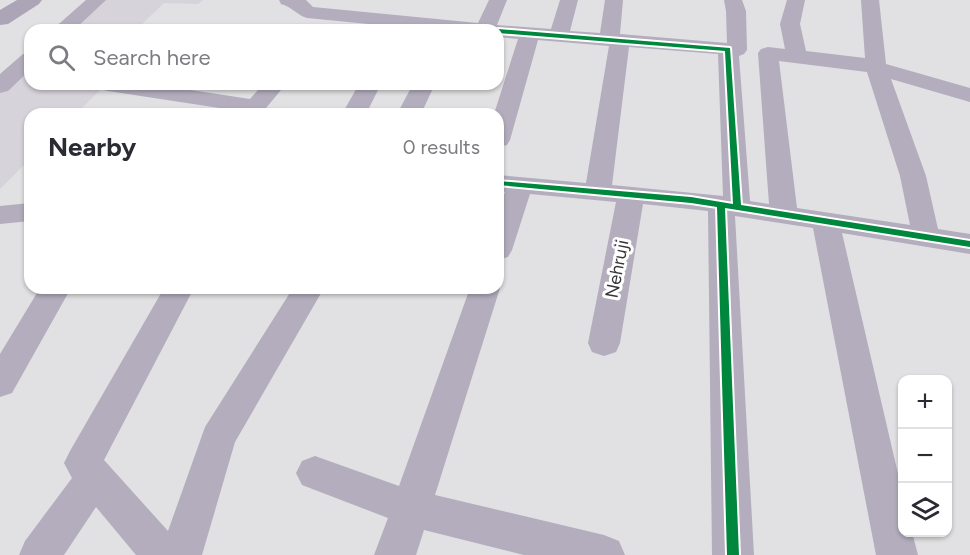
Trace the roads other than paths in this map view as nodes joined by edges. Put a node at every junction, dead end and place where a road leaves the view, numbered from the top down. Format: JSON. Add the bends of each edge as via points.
{"nodes":[{"id":1,"x":32,"y":0,"type":"edge"},
{"id":2,"x":98,"y":0,"type":"edge"},
{"id":3,"x":288,"y":0,"type":"edge"},
{"id":4,"x":498,"y":0,"type":"edge"},
{"id":5,"x":569,"y":0,"type":"edge"},
{"id":6,"x":614,"y":0,"type":"edge"},
{"id":7,"x":733,"y":0,"type":"edge"},
{"id":8,"x":796,"y":0,"type":"edge"},
{"id":9,"x":870,"y":0,"type":"edge"},
{"id":10,"x":311,"y":6,"type":"edge"},
{"id":11,"x":11,"y":10,"type":"edge"},
{"id":12,"x":333,"y":14,"type":"junction"},
{"id":13,"x":406,"y":20,"type":"edge"},
{"id":14,"x":69,"y":24,"type":"edge"},
{"id":15,"x":325,"y":24,"type":"edge"},
{"id":16,"x":428,"y":24,"type":"edge"},
{"id":17,"x":490,"y":24,"type":"edge"},
{"id":18,"x":504,"y":31,"type":"edge"},
{"id":19,"x":531,"y":33,"type":"junction"},
{"id":20,"x":559,"y":36,"type":"junction"},
{"id":21,"x":614,"y":40,"type":"junction"},
{"id":22,"x":733,"y":50,"type":"junction"},
{"id":23,"x":768,"y":53,"type":"junction"},
{"id":24,"x":797,"y":56,"type":"junction"},
{"id":25,"x":876,"y":67,"type":"junction"},
{"id":26,"x":24,"y":68,"type":"edge"},
{"id":27,"x":0,"y":86,"type":"edge"},
{"id":28,"x":141,"y":90,"type":"edge"},
{"id":29,"x":269,"y":90,"type":"edge"},
{"id":30,"x":367,"y":90,"type":"edge"},
{"id":31,"x":421,"y":90,"type":"edge"},
{"id":32,"x":970,"y":95,"type":"edge"},
{"id":33,"x":242,"y":108,"type":"edge"},
{"id":34,"x":255,"y":108,"type":"edge"},
{"id":35,"x":357,"y":108,"type":"edge"},
{"id":36,"x":412,"y":108,"type":"edge"},
{"id":37,"x":504,"y":121,"type":"edge"},
{"id":38,"x":507,"y":189,"type":"edge"},
{"id":39,"x":598,"y":192,"type":"junction"},
{"id":40,"x":631,"y":195,"type":"junction"},
{"id":41,"x":729,"y":206,"type":"junction"},
{"id":42,"x":504,"y":209,"type":"edge"},
{"id":43,"x":24,"y":213,"type":"edge"},
{"id":44,"x":784,"y":214,"type":"junction"},
{"id":45,"x":0,"y":215,"type":"edge"},
{"id":46,"x":825,"y":221,"type":"junction"},
{"id":47,"x":926,"y":237,"type":"junction"},
{"id":48,"x":969,"y":245,"type":"edge"},
{"id":49,"x":52,"y":294,"type":"edge"},
{"id":50,"x":176,"y":294,"type":"edge"},
{"id":51,"x":305,"y":294,"type":"edge"},
{"id":52,"x":483,"y":294,"type":"edge"},
{"id":53,"x":603,"y":343,"type":"dead end"},
{"id":54,"x":0,"y":383,"type":"edge"},
{"id":55,"x":315,"y":473,"type":"dead end"},
{"id":56,"x":95,"y":477,"type":"junction"},
{"id":57,"x":411,"y":508,"type":"junction"},
{"id":58,"x":40,"y":555,"type":"edge"},
{"id":59,"x":162,"y":555,"type":"edge"},
{"id":60,"x":181,"y":555,"type":"edge"},
{"id":61,"x":395,"y":555,"type":"edge"},
{"id":62,"x":604,"y":555,"type":"edge"},
{"id":63,"x":733,"y":555,"type":"edge"},
{"id":64,"x":897,"y":555,"type":"edge"}],
"edges":[{"from":1,"to":11,"type":"main road"},
{"from":2,"to":14,"type":"street"},
{"from":3,"to":10,"type":"street"},
{"from":4,"to":17,"type":"street"},
{"from":5,"to":20,"type":"street"},
{"from":6,"to":21,"type":"street"},
{"from":7,"to":22,"type":"street"},
{"from":8,"to":24,"type":"street","via":[[790,24]]},
{"from":9,"to":25,"type":"street"},
{"from":10,"to":12,"type":"street"},
{"from":12,"to":13,"type":"street"},
{"from":12,"to":15,"type":"street"},
{"from":13,"to":16,"type":"street"},
{"from":18,"to":19,"type":"street"},
{"from":19,"to":20,"type":"street"},
{"from":19,"to":37,"type":"street"},
{"from":20,"to":21,"type":"street"},
{"from":21,"to":22,"type":"street"},
{"from":21,"to":39,"type":"street"},
{"from":22,"to":23,"type":"street"},
{"from":22,"to":41,"type":"street"},
{"from":23,"to":24,"type":"street"},
{"from":23,"to":44,"type":"street"},
{"from":24,"to":25,"type":"street"},
{"from":25,"to":32,"type":"street"},
{"from":25,"to":47,"type":"street","via":[[914,176]]},
{"from":26,"to":27,"type":"street"},
{"from":28,"to":33,"type":"street"},
{"from":29,"to":34,"type":"street"},
{"from":30,"to":35,"type":"street"},
{"from":31,"to":36,"type":"street"},
{"from":38,"to":39,"type":"street"},
{"from":38,"to":42,"type":"street"},
{"from":39,"to":40,"type":"street"},
{"from":40,"to":41,"type":"street"},
{"from":40,"to":53,"type":"street","name":"Nehruji"},
{"from":41,"to":44,"type":"street"},
{"from":41,"to":63,"type":"street"},
{"from":43,"to":45,"type":"street"},
{"from":44,"to":46,"type":"street"},
{"from":46,"to":47,"type":"street"},
{"from":46,"to":64,"type":"street"},
{"from":47,"to":48,"type":"street"},
{"from":49,"to":54,"type":"street"},
{"from":50,"to":56,"type":"street","via":[[83,463]]},
{"from":51,"to":60,"type":"street","via":[[218,438]]},
{"from":52,"to":57,"type":"street"},
{"from":55,"to":57,"type":"street"},
{"from":56,"to":58,"type":"street"},
{"from":56,"to":59,"type":"street"},
{"from":57,"to":61,"type":"street"},
{"from":57,"to":62,"type":"street"}]}
